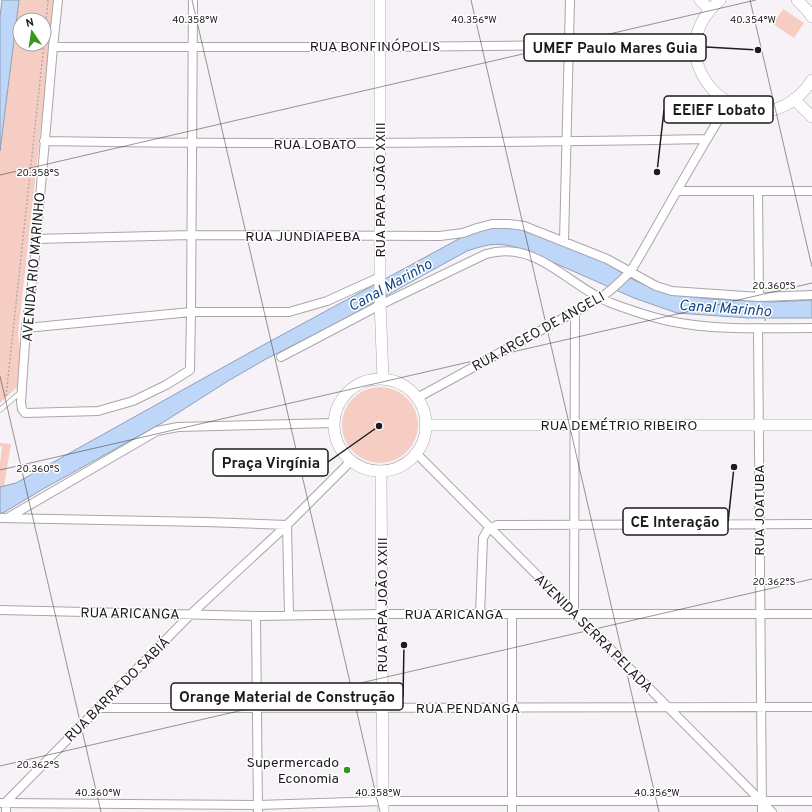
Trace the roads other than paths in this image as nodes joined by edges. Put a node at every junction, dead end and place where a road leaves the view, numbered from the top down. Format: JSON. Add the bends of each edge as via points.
{"nodes":[{"id":1,"x":58,"y":0,"type":"edge"},
{"id":2,"x":192,"y":0,"type":"edge"},
{"id":3,"x":380,"y":0,"type":"edge"},
{"id":4,"x":570,"y":0,"type":"edge"},
{"id":5,"x":700,"y":0,"type":"edge"},
{"id":6,"x":720,"y":0,"type":"edge"},
{"id":7,"x":797,"y":0,"type":"edge"},
{"id":8,"x":710,"y":10,"type":"junction"},
{"id":9,"x":812,"y":17,"type":"edge"},
{"id":10,"x":569,"y":45,"type":"junction"},
{"id":11,"x":53,"y":46,"type":"junction"},
{"id":12,"x":192,"y":46,"type":"junction"},
{"id":13,"x":381,"y":47,"type":"junction"},
{"id":14,"x":696,"y":47,"type":"junction"},
{"id":15,"x":811,"y":84,"type":"edge"},
{"id":16,"x":794,"y":99,"type":"junction"},
{"id":17,"x":729,"y":103,"type":"junction"},
{"id":18,"x":812,"y":117,"type":"edge"},
{"id":19,"x":706,"y":139,"type":"junction"},
{"id":20,"x":44,"y":141,"type":"junction"},
{"id":21,"x":567,"y":142,"type":"junction"},
{"id":22,"x":192,"y":144,"type":"junction"},
{"id":23,"x":380,"y":144,"type":"junction"},
{"id":24,"x":678,"y":191,"type":"junction"},
{"id":25,"x":758,"y":191,"type":"junction"},
{"id":26,"x":812,"y":191,"type":"edge"},
{"id":27,"x":191,"y":236,"type":"junction"},
{"id":28,"x":380,"y":237,"type":"junction"},
{"id":29,"x":36,"y":239,"type":"junction"},
{"id":30,"x":564,"y":241,"type":"junction"},
{"id":31,"x":629,"y":273,"type":"junction"},
{"id":32,"x":380,"y":279,"type":"junction"},
{"id":33,"x":812,"y":295,"type":"edge"},
{"id":34,"x":600,"y":298,"type":"junction"},
{"id":35,"x":762,"y":299,"type":"junction"},
{"id":36,"x":380,"y":303,"type":"junction"},
{"id":37,"x":191,"y":312,"type":"junction"},
{"id":38,"x":575,"y":312,"type":"junction"},
{"id":39,"x":761,"y":326,"type":"junction"},
{"id":40,"x":26,"y":328,"type":"junction"},
{"id":41,"x":812,"y":328,"type":"edge"},
{"id":42,"x":280,"y":357,"type":"dead end"},
{"id":43,"x":383,"y":379,"type":"junction"},
{"id":44,"x":22,"y":391,"type":"junction"},
{"id":45,"x":417,"y":398,"type":"junction"},
{"id":46,"x":0,"y":410,"type":"edge"},
{"id":47,"x":334,"y":423,"type":"junction"},
{"id":48,"x":759,"y":424,"type":"junction"},
{"id":49,"x":425,"y":425,"type":"junction"},
{"id":50,"x":575,"y":425,"type":"junction"},
{"id":51,"x":812,"y":425,"type":"edge"},
{"id":52,"x":416,"y":453,"type":"junction"},
{"id":53,"x":351,"y":461,"type":"junction"},
{"id":54,"x":382,"y":471,"type":"junction"},
{"id":55,"x":4,"y":518,"type":"edge"},
{"id":56,"x":574,"y":524,"type":"junction"},
{"id":57,"x":759,"y":524,"type":"junction"},
{"id":58,"x":812,"y":524,"type":"edge"},
{"id":59,"x":287,"y":525,"type":"junction"},
{"id":60,"x":490,"y":528,"type":"junction"},
{"id":61,"x":0,"y":610,"type":"edge"},
{"id":62,"x":575,"y":613,"type":"junction"},
{"id":63,"x":191,"y":614,"type":"junction"},
{"id":64,"x":382,"y":614,"type":"junction"},
{"id":65,"x":480,"y":614,"type":"junction"},
{"id":66,"x":512,"y":614,"type":"junction"},
{"id":67,"x":760,"y":614,"type":"junction"},
{"id":68,"x":812,"y":614,"type":"edge"},
{"id":69,"x":289,"y":615,"type":"junction"},
{"id":70,"x":256,"y":616,"type":"junction"},
{"id":71,"x":668,"y":707,"type":"junction"},
{"id":72,"x":812,"y":707,"type":"edge"},
{"id":73,"x":100,"y":708,"type":"junction"},
{"id":74,"x":257,"y":708,"type":"junction"},
{"id":75,"x":383,"y":708,"type":"junction"},
{"id":76,"x":512,"y":708,"type":"junction"},
{"id":77,"x":761,"y":708,"type":"junction"},
{"id":78,"x":512,"y":801,"type":"junction"},
{"id":79,"x":762,"y":801,"type":"junction"},
{"id":80,"x":812,"y":801,"type":"edge"},
{"id":81,"x":3,"y":802,"type":"edge"},
{"id":82,"x":383,"y":806,"type":"edge"},
{"id":83,"x":258,"y":808,"type":"edge"},
{"id":84,"x":6,"y":812,"type":"edge"},
{"id":85,"x":512,"y":812,"type":"edge"},
{"id":86,"x":762,"y":812,"type":"edge"},
{"id":87,"x":772,"y":812,"type":"edge"}],
"edges":[{"from":1,"to":11,"type":"street","name":"AVENIDA RIO MARINHO"},
{"from":2,"to":12,"type":"street"},
{"from":3,"to":13,"type":"street","name":"RUA PAPA JOÃO XXIII"},
{"from":4,"to":10,"type":"street"},
{"from":5,"to":8,"type":"street"},
{"from":6,"to":8,"type":"street"},
{"from":7,"to":9,"type":"street"},
{"from":8,"to":14,"type":"street","via":[[700,27]]},
{"from":10,"to":13,"type":"street","name":"RUA BONFINÓPOLIS"},
{"from":10,"to":14,"type":"street","name":"RUA BONFINÓPOLIS"},
{"from":10,"to":21,"type":"street"},
{"from":11,"to":12,"type":"street","name":"RUA BONFINÓPOLIS"},
{"from":11,"to":20,"type":"street","name":"AVENIDA RIO MARINHO"},
{"from":12,"to":13,"type":"street","name":"RUA BONFINÓPOLIS"},
{"from":12,"to":22,"type":"street"},
{"from":13,"to":23,"type":"street","name":"RUA PAPA JOÃO XXIII"},
{"from":14,"to":17,"type":"street","via":[[698,64],[705,80],[719,97]]},
{"from":15,"to":16,"type":"street"},
{"from":16,"to":17,"type":"street","via":[[776,108],[757,111]]},
{"from":16,"to":18,"type":"street"},
{"from":17,"to":19,"type":"street","name":"RUA ARGEO DE ANGELI"},
{"from":19,"to":21,"type":"street","name":"RUA LOBATO"},
{"from":19,"to":24,"type":"street","name":"RUA ARGEO DE ANGELI"},
{"from":20,"to":22,"type":"street","name":"RUA LOBATO"},
{"from":20,"to":29,"type":"street","name":"AVENIDA RIO MARINHO"},
{"from":21,"to":23,"type":"street","name":"RUA LOBATO"},
{"from":21,"to":30,"type":"street"},
{"from":22,"to":23,"type":"street","name":"RUA LOBATO"},
{"from":22,"to":27,"type":"street"},
{"from":23,"to":28,"type":"street","name":"RUA PAPA JOÃO XXIII"},
{"from":24,"to":25,"type":"street"},
{"from":24,"to":31,"type":"street","name":"RUA ARGEO DE ANGELI"},
{"from":25,"to":26,"type":"street"},
{"from":25,"to":35,"type":"street"},
{"from":27,"to":28,"type":"street","name":"RUA JUNDIAPEBA"},
{"from":27,"to":29,"type":"street","name":"RUA JUNDIAPEBA"},
{"from":27,"to":37,"type":"street"},
{"from":28,"to":30,"type":"street","name":"RUA JUNDIAPEBA","via":[[452,235],[492,224],[509,224],[524,226]]},
{"from":28,"to":32,"type":"street","name":"RUA PAPA JOÃO XXIII"},
{"from":29,"to":40,"type":"street","name":"AVENIDA RIO MARINHO"},
{"from":30,"to":31,"type":"street","name":"RUA JUNDIAPEBA","via":[[608,258]]},
{"from":31,"to":34,"type":"street","name":"RUA ARGEO DE ANGELI"},
{"from":31,"to":35,"type":"street","name":"RUA JUNDIAPEBA","via":[[672,291]]},
{"from":32,"to":36,"type":"street","name":"RUA PAPA JOÃO XXIII"},
{"from":32,"to":37,"type":"street","via":[[327,301],[289,312]]},
{"from":33,"to":35,"type":"street","name":"RUA JUNDIAPEBA"},
{"from":34,"to":36,"type":"street","via":[[546,263],[507,250],[486,254]]},
{"from":34,"to":38,"type":"street","name":"RUA ARGEO DE ANGELI"},
{"from":34,"to":39,"type":"street","via":[[670,322],[706,327]]},
{"from":36,"to":42,"type":"street"},
{"from":36,"to":43,"type":"street","name":"RUA PAPA JOÃO XXIII"},
{"from":37,"to":40,"type":"street"},
{"from":37,"to":44,"type":"street","name":"AVENIDA RIO MARINHO","via":[[190,370],[133,401],[98,411],[25,413],[21,406]]},
{"from":38,"to":45,"type":"street","name":"RUA ARGEO DE ANGELI"},
{"from":38,"to":50,"type":"street"},
{"from":39,"to":41,"type":"street"},
{"from":39,"to":48,"type":"street","name":"RUA JOATUBA"},
{"from":40,"to":44,"type":"street","name":"AVENIDA RIO MARINHO"},
{"from":43,"to":45,"type":"street","via":[[402,385]]},
{"from":43,"to":47,"type":"street","via":[[366,381],[347,393],[338,406]]},
{"from":44,"to":46,"type":"lane"},
{"from":45,"to":49,"type":"street","via":[[423,411]]},
{"from":47,"to":53,"type":"street","via":[[338,444]]},
{"from":47,"to":55,"type":"street","via":[[178,427],[157,431]]},
{"from":48,"to":50,"type":"street","name":"RUA DEMÉTRIO RIBEIRO"},
{"from":48,"to":51,"type":"street","name":"RUA DEMÉTRIO RIBEIRO"},
{"from":48,"to":57,"type":"street","name":"RUA JOATUBA"},
{"from":49,"to":50,"type":"street","name":"RUA DEMÉTRIO RIBEIRO"},
{"from":49,"to":52,"type":"street","via":[[424,438]]},
{"from":50,"to":56,"type":"street"},
{"from":52,"to":54,"type":"street","via":[[400,465]]},
{"from":52,"to":60,"type":"street","name":"AVENIDA SERRA PELADA"},
{"from":53,"to":54,"type":"street","via":[[365,468]]},
{"from":53,"to":59,"type":"street","name":"RUA BARRA DO SABIÁ"},
{"from":54,"to":64,"type":"street","name":"RUA PAPA JOÃO XXIII"},
{"from":55,"to":59,"type":"street"},
{"from":56,"to":57,"type":"street"},
{"from":56,"to":60,"type":"street","via":[[500,525]]},
{"from":56,"to":62,"type":"street"},
{"from":57,"to":58,"type":"street"},
{"from":57,"to":67,"type":"street","name":"RUA JOATUBA"},
{"from":59,"to":63,"type":"street","name":"RUA BARRA DO SABIÁ"},
{"from":59,"to":69,"type":"street"},
{"from":60,"to":62,"type":"street","name":"AVENIDA SERRA PELADA"},
{"from":60,"to":65,"type":"street","via":[[483,538]]},
{"from":61,"to":63,"type":"street","name":"RUA ARICANGA"},
{"from":62,"to":66,"type":"street","name":"RUA ARICANGA"},
{"from":62,"to":67,"type":"street","name":"RUA ARICANGA"},
{"from":62,"to":71,"type":"street","name":"AVENIDA SERRA PELADA"},
{"from":63,"to":70,"type":"street","name":"RUA ARICANGA"},
{"from":63,"to":73,"type":"street","name":"RUA BARRA DO SABIÁ"},
{"from":64,"to":65,"type":"street","name":"RUA ARICANGA"},
{"from":64,"to":69,"type":"street","name":"RUA ARICANGA"},
{"from":64,"to":75,"type":"street","name":"RUA PAPA JOÃO XXIII"},
{"from":65,"to":66,"type":"street","name":"RUA ARICANGA"},
{"from":66,"to":76,"type":"street"},
{"from":67,"to":68,"type":"street","name":"RUA ARICANGA"},
{"from":67,"to":77,"type":"street","name":"RUA JOATUBA"},
{"from":69,"to":70,"type":"street","name":"RUA ARICANGA"},
{"from":70,"to":74,"type":"street"},
{"from":71,"to":76,"type":"street","name":"RUA PENDANGA"},
{"from":71,"to":77,"type":"street","name":"RUA PENDANGA"},
{"from":71,"to":79,"type":"street","name":"AVENIDA SERRA PELADA"},
{"from":72,"to":77,"type":"street","name":"RUA PENDANGA"},
{"from":73,"to":74,"type":"street","name":"RUA PENDANGA"},
{"from":73,"to":81,"type":"street","name":"RUA BARRA DO SABIÁ"},
{"from":74,"to":75,"type":"street","name":"RUA PENDANGA"},
{"from":74,"to":83,"type":"street"},
{"from":75,"to":76,"type":"street","name":"RUA PENDANGA"},
{"from":75,"to":82,"type":"street","name":"RUA PAPA JOÃO XXIII"},
{"from":76,"to":78,"type":"street"},
{"from":77,"to":79,"type":"street","name":"RUA JOATUBA"},
{"from":78,"to":79,"type":"street"},
{"from":78,"to":82,"type":"street"},
{"from":78,"to":85,"type":"street"},
{"from":79,"to":80,"type":"street"},
{"from":79,"to":86,"type":"street","name":"RUA JOATUBA"},
{"from":79,"to":87,"type":"street","name":"AVENIDA SERRA PELADA"},
{"from":81,"to":83,"type":"street"},
{"from":81,"to":84,"type":"street"},
{"from":82,"to":83,"type":"street"}]}
